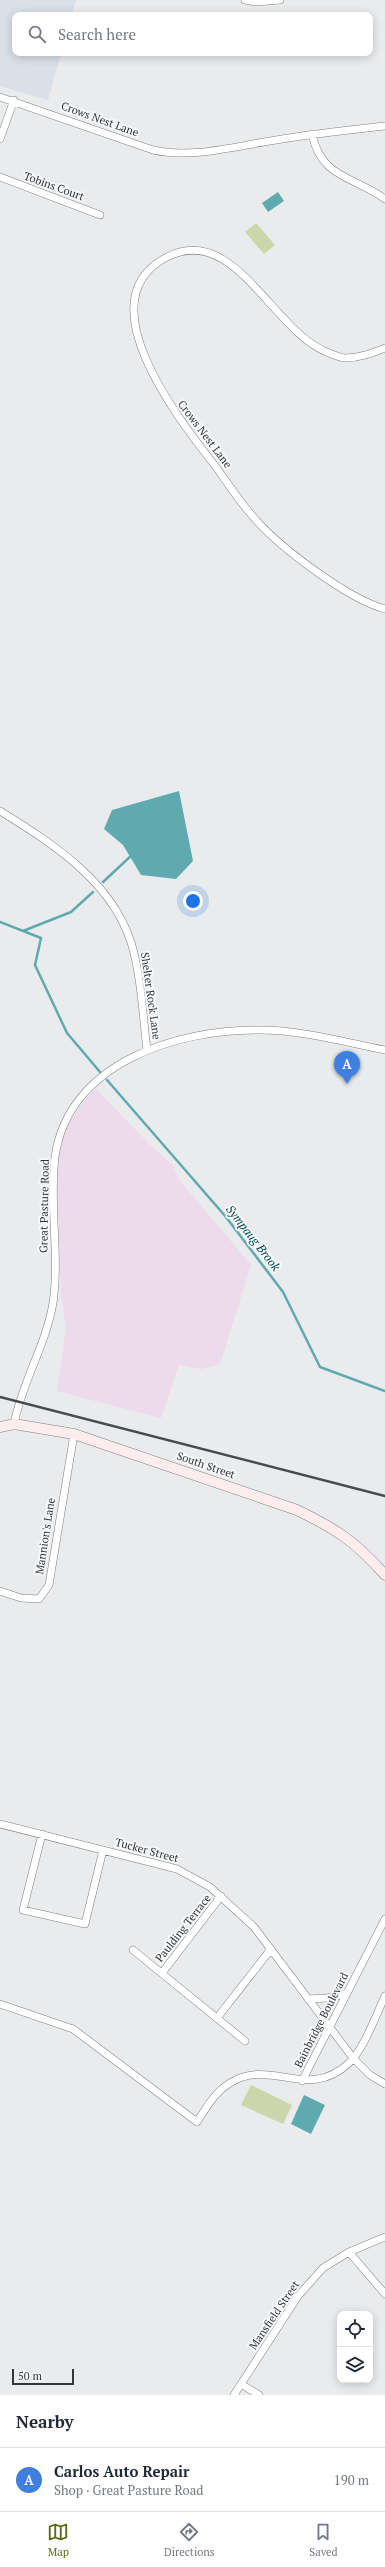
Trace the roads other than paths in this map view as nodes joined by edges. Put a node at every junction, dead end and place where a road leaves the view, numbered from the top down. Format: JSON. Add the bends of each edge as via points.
{"nodes":[{"id":1,"x":245,"y":0,"type":"edge"},
{"id":2,"x":280,"y":0,"type":"edge"},
{"id":3,"x":0,"y":96,"type":"edge"},
{"id":4,"x":14,"y":100,"type":"junction"},
{"id":5,"x":385,"y":126,"type":"edge"},
{"id":6,"x":312,"y":134,"type":"junction"},
{"id":7,"x":0,"y":139,"type":"edge"},
{"id":8,"x":0,"y":178,"type":"edge"},
{"id":9,"x":385,"y":199,"type":"edge"},
{"id":10,"x":100,"y":215,"type":"dead end"},
{"id":11,"x":385,"y":348,"type":"edge"},
{"id":12,"x":385,"y":609,"type":"edge"},
{"id":13,"x":0,"y":811,"type":"edge"},
{"id":14,"x":147,"y":1050,"type":"junction"},
{"id":15,"x":385,"y":1050,"type":"edge"},
{"id":16,"x":14,"y":1424,"type":"junction"},
{"id":17,"x":0,"y":1427,"type":"edge"},
{"id":18,"x":74,"y":1434,"type":"junction"},
{"id":19,"x":385,"y":1575,"type":"edge"},
{"id":20,"x":0,"y":1591,"type":"edge"},
{"id":21,"x":0,"y":1824,"type":"edge"},
{"id":22,"x":42,"y":1834,"type":"junction"},
{"id":23,"x":103,"y":1850,"type":"junction"},
{"id":24,"x":221,"y":1896,"type":"junction"},
{"id":25,"x":385,"y":1919,"type":"edge"},
{"id":26,"x":271,"y":1949,"type":"junction"},
{"id":27,"x":134,"y":1950,"type":"dead end"},
{"id":28,"x":162,"y":1973,"type":"junction"},
{"id":29,"x":347,"y":1993,"type":"junction"},
{"id":30,"x":385,"y":1996,"type":"edge"},
{"id":31,"x":308,"y":1999,"type":"junction"},
{"id":32,"x":1,"y":2006,"type":"edge"},
{"id":33,"x":217,"y":2018,"type":"junction"},
{"id":34,"x":330,"y":2027,"type":"junction"},
{"id":35,"x":245,"y":2040,"type":"dead end"},
{"id":36,"x":353,"y":2058,"type":"junction"},
{"id":37,"x":302,"y":2081,"type":"junction"},
{"id":38,"x":385,"y":2084,"type":"edge"},
{"id":39,"x":385,"y":2237,"type":"edge"},
{"id":40,"x":349,"y":2252,"type":"junction"},
{"id":41,"x":385,"y":2294,"type":"edge"},
{"id":42,"x":242,"y":2384,"type":"junction"},
{"id":43,"x":234,"y":2395,"type":"edge"},
{"id":44,"x":259,"y":2395,"type":"edge"}],
"edges":[{"from":1,"to":2,"type":"street"},
{"from":3,"to":4,"type":"street","name":"Crows Nest Lane"},
{"from":4,"to":6,"type":"street","name":"Crows Nest Lane","via":[[152,150],[171,154],[193,153]]},
{"from":4,"to":7,"type":"street"},
{"from":5,"to":6,"type":"street","name":"Crows Nest Lane"},
{"from":6,"to":9,"type":"street","via":[[316,152],[331,169]]},
{"from":8,"to":10,"type":"street","name":"Tobins Court"},
{"from":11,"to":12,"type":"street","name":"Crows Nest Lane","via":[[364,356],[344,358],[313,347],[235,266],[220,256],[203,252],[183,252],[156,263],[143,279],[133,300],[146,362],[173,412],[256,520],[317,573]]},
{"from":13,"to":14,"type":"street","name":"Shelter Rock Lane","via":[[39,835],[82,868],[104,894],[124,926],[134,952],[139,978]]},
{"from":14,"to":15,"type":"street","name":"Great Pasture Road","via":[[186,1037],[261,1030],[317,1037]]},
{"from":14,"to":16,"type":"street","name":"Great Pasture Road","via":[[102,1075],[80,1096],[63,1122],[55,1157],[53,1303],[42,1343],[18,1402]]},
{"from":16,"to":17,"type":"main road","name":"South Street"},
{"from":16,"to":18,"type":"main road","name":"South Street"},
{"from":18,"to":19,"type":"main road","name":"South Street","via":[[297,1510],[330,1526],[361,1548]]},
{"from":18,"to":20,"type":"street","name":"Mannion's Lane","via":[[49,1585],[39,1599],[21,1598]]},
{"from":21,"to":22,"type":"street","name":"Tucker Street"},
{"from":22,"to":23,"type":"street","name":"Tucker Street"},
{"from":22,"to":23,"type":"street","via":[[23,1910],[85,1924]]},
{"from":23,"to":24,"type":"street","name":"Tucker Street","via":[[177,1869]]},
{"from":24,"to":26,"type":"street","name":"Tucker Street","via":[[254,1927]]},
{"from":24,"to":28,"type":"street","name":"Paulding Terrace"},
{"from":25,"to":29,"type":"street","name":"Bainbridge Boulevard"},
{"from":26,"to":31,"type":"street","name":"Tucker Street"},
{"from":26,"to":33,"type":"street"},
{"from":27,"to":28,"type":"street","name":"Paulding Terrace"},
{"from":28,"to":33,"type":"street","name":"Paulding Terrace"},
{"from":29,"to":31,"type":"street"},
{"from":29,"to":34,"type":"street","name":"Bainbridge Boulevard"},
{"from":30,"to":36,"type":"street","name":"Bainbridge Boulevard"},
{"from":31,"to":34,"type":"street","name":"Tucker Street"},
{"from":32,"to":37,"type":"street","via":[[73,2029],[197,2122],[212,2099],[230,2083],[250,2075],[270,2074]]},
{"from":33,"to":35,"type":"street","name":"Paulding Terrace"},
{"from":34,"to":36,"type":"street","name":"Tucker Street"},
{"from":34,"to":37,"type":"street","name":"Bainbridge Boulevard"},
{"from":36,"to":37,"type":"street","name":"Bainbridge Boulevard","via":[[329,2077]]},
{"from":36,"to":38,"type":"street","name":"Tucker Street","via":[[370,2075]]},
{"from":39,"to":40,"type":"street","name":"Mansfield Street"},
{"from":40,"to":41,"type":"street"},
{"from":40,"to":42,"type":"street","name":"Mansfield Street","via":[[323,2268],[298,2296]]},
{"from":42,"to":43,"type":"street","name":"Mansfield Street"},
{"from":42,"to":44,"type":"street"}]}
